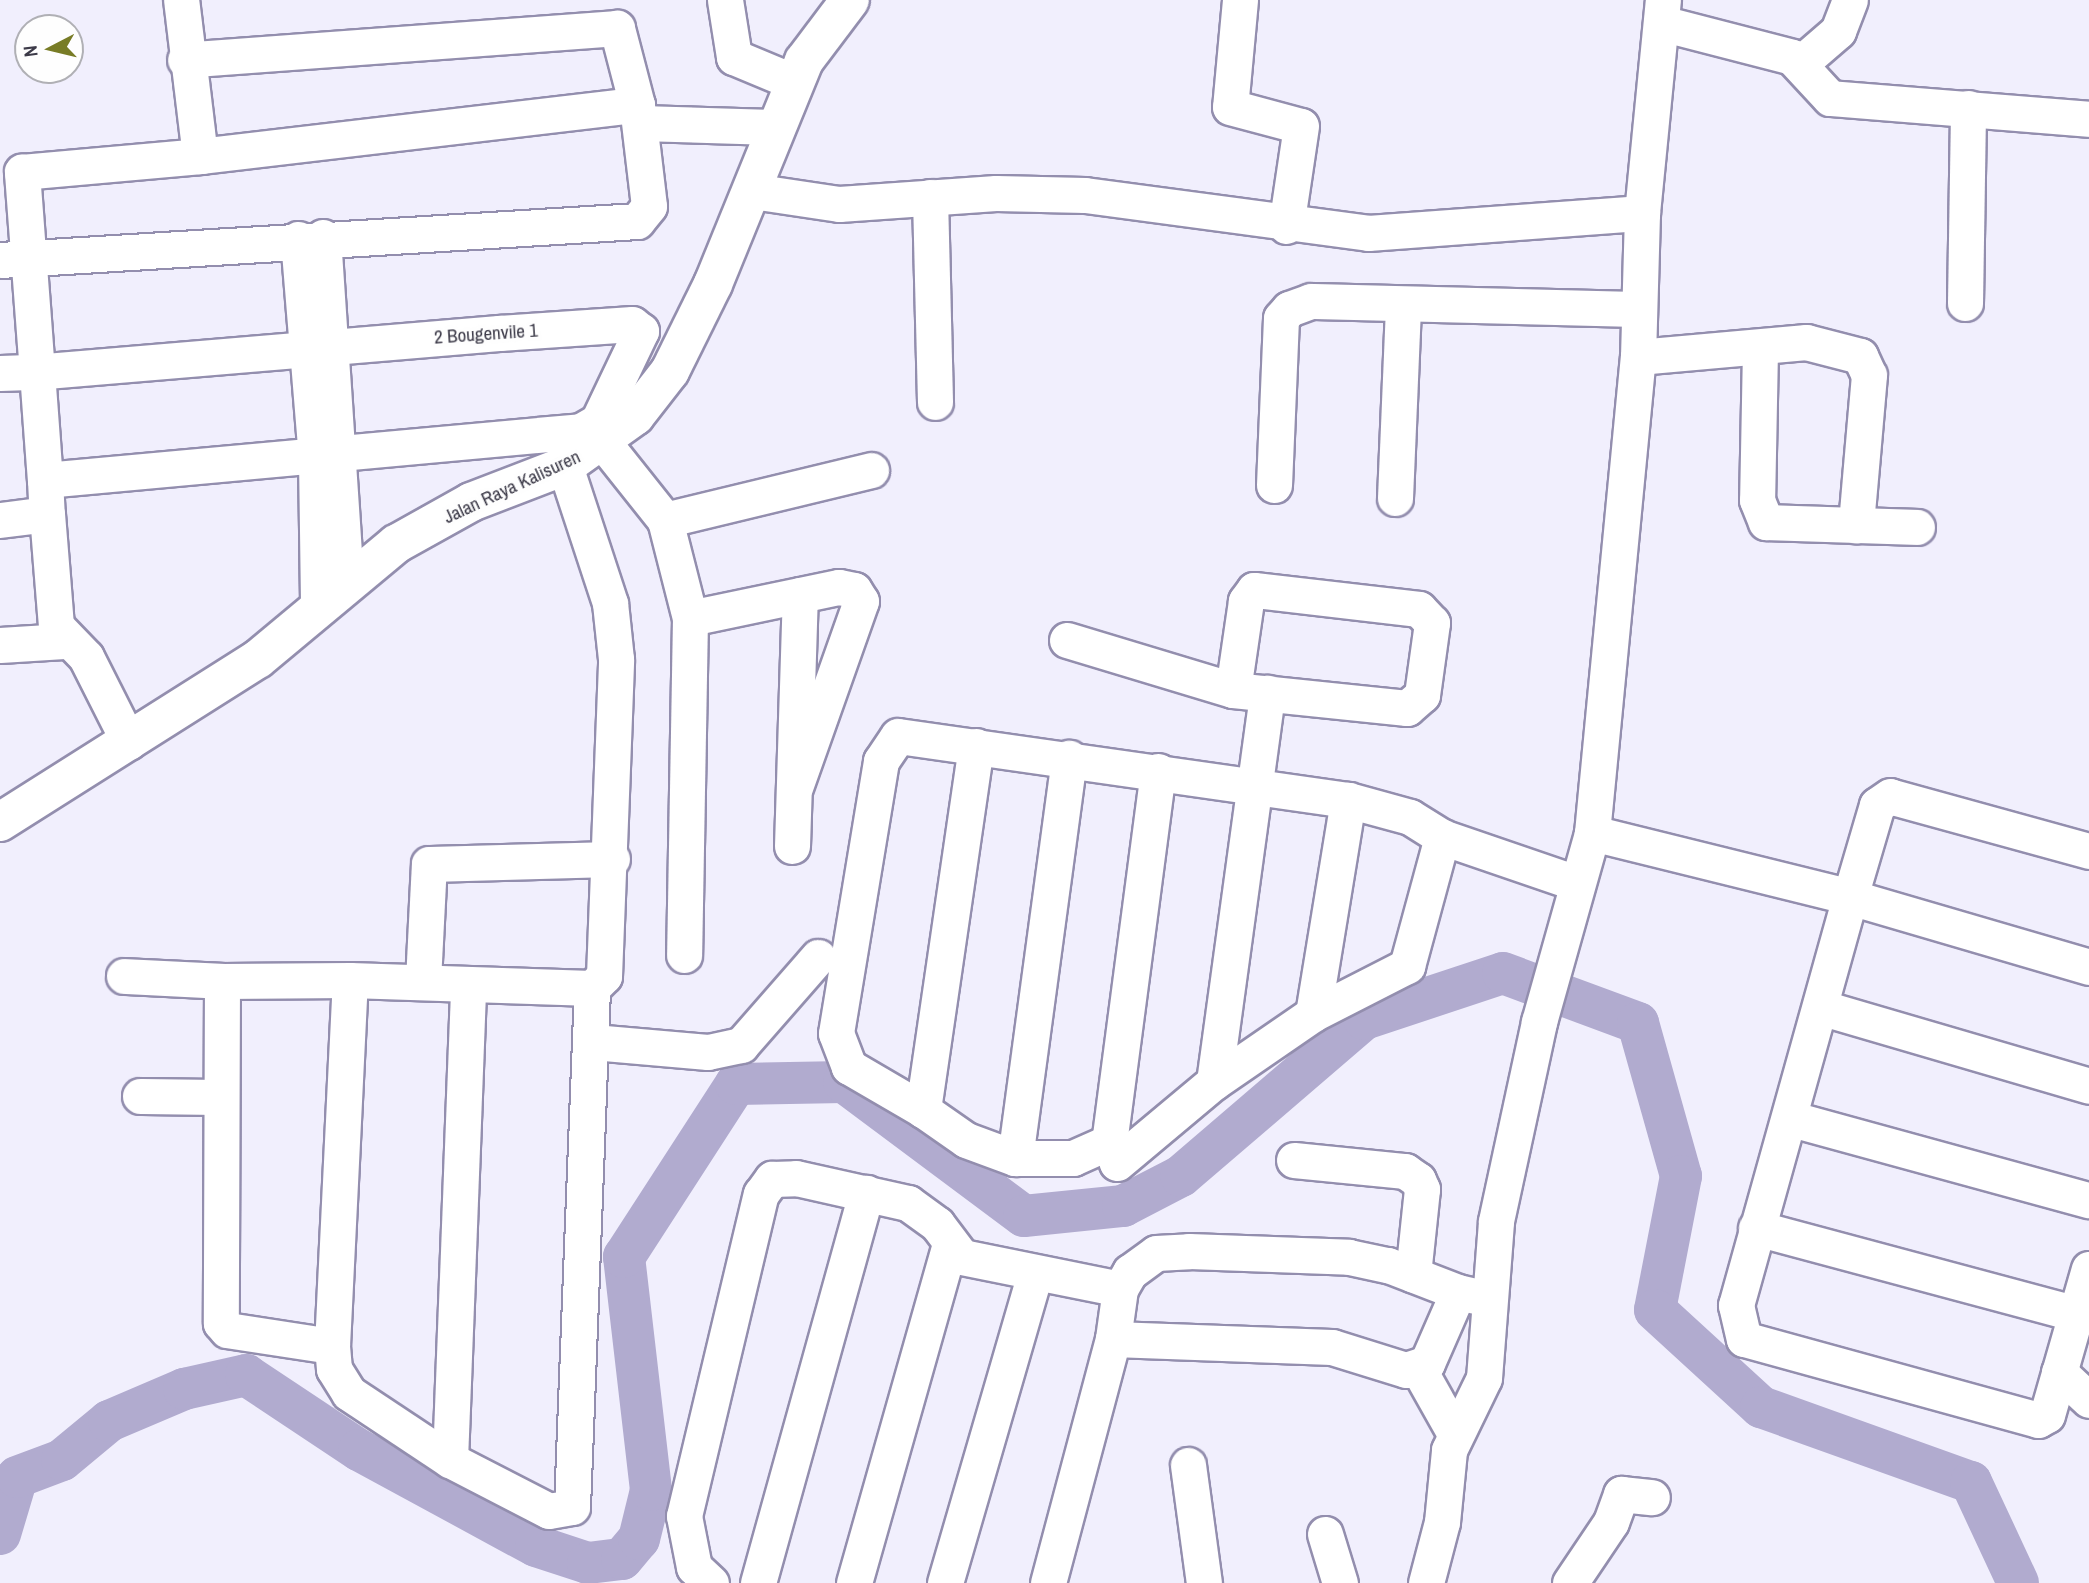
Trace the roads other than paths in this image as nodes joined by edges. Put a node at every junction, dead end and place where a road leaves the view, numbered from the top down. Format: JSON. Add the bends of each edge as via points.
{"nodes":[{"id":1,"x":181,"y":0,"type":"edge"},
{"id":2,"x":724,"y":0,"type":"edge"},
{"id":3,"x":850,"y":0,"type":"edge"},
{"id":4,"x":1240,"y":0,"type":"edge"},
{"id":5,"x":1850,"y":0,"type":"edge"},
{"id":6,"x":1662,"y":12,"type":"edge"},
{"id":7,"x":185,"y":60,"type":"junction"},
{"id":8,"x":1801,"y":63,"type":"junction"},
{"id":9,"x":794,"y":82,"type":"junction"},
{"id":10,"x":1968,"y":108,"type":"junction"},
{"id":11,"x":639,"y":114,"type":"junction"},
{"id":12,"x":2089,"y":119,"type":"edge"},
{"id":13,"x":774,"y":127,"type":"junction"},
{"id":14,"x":200,"y":156,"type":"junction"},
{"id":15,"x":11,"y":173,"type":"edge"},
{"id":16,"x":752,"y":191,"type":"junction"},
{"id":17,"x":930,"y":197,"type":"junction"},
{"id":18,"x":1642,"y":213,"type":"junction"},
{"id":19,"x":1286,"y":226,"type":"junction"},
{"id":20,"x":310,"y":238,"type":"junction"},
{"id":21,"x":14,"y":260,"type":"edge"},
{"id":22,"x":1965,"y":303,"type":"dead end"},
{"id":23,"x":1403,"y":306,"type":"junction"},
{"id":24,"x":1639,"y":309,"type":"junction"},
{"id":25,"x":322,"y":348,"type":"junction"},
{"id":26,"x":1760,"y":349,"type":"junction"},
{"id":27,"x":1638,"y":357,"type":"junction"},
{"id":28,"x":37,"y":372,"type":"junction"},
{"id":29,"x":0,"y":373,"type":"edge"},
{"id":30,"x":935,"y":402,"type":"dead end"},
{"id":31,"x":603,"y":442,"type":"junction"},
{"id":32,"x":329,"y":457,"type":"junction"},
{"id":33,"x":565,"y":466,"type":"junction"},
{"id":34,"x":871,"y":470,"type":"dead end"},
{"id":35,"x":1274,"y":485,"type":"dead end"},
{"id":36,"x":46,"y":497,"type":"junction"},
{"id":37,"x":1395,"y":498,"type":"dead end"},
{"id":38,"x":0,"y":520,"type":"edge"},
{"id":39,"x":665,"y":520,"type":"junction"},
{"id":40,"x":1856,"y":525,"type":"junction"},
{"id":41,"x":1917,"y":527,"type":"dead end"},
{"id":42,"x":332,"y":592,"type":"junction"},
{"id":43,"x":800,"y":595,"type":"junction"},
{"id":44,"x":690,"y":618,"type":"junction"},
{"id":45,"x":1067,"y":640,"type":"dead end"},
{"id":46,"x":64,"y":641,"type":"junction"},
{"id":47,"x":0,"y":645,"type":"edge"},
{"id":48,"x":1250,"y":692,"type":"junction"},
{"id":49,"x":129,"y":742,"type":"junction"},
{"id":50,"x":976,"y":746,"type":"junction"},
{"id":51,"x":1069,"y":758,"type":"junction"},
{"id":52,"x":1158,"y":771,"type":"junction"},
{"id":53,"x":1255,"y":784,"type":"junction"},
{"id":54,"x":795,"y":787,"type":"junction"},
{"id":55,"x":1348,"y":800,"type":"junction"},
{"id":56,"x":0,"y":822,"type":"edge"},
{"id":57,"x":1592,"y":833,"type":"junction"},
{"id":58,"x":1442,"y":837,"type":"junction"},
{"id":59,"x":792,"y":846,"type":"dead end"},
{"id":60,"x":2089,"y":851,"type":"edge"},
{"id":61,"x":612,"y":859,"type":"junction"},
{"id":62,"x":1576,"y":883,"type":"junction"},
{"id":63,"x":1850,"y":897,"type":"junction"},
{"id":64,"x":684,"y":956,"type":"dead end"},
{"id":65,"x":818,"y":957,"type":"dead end"},
{"id":66,"x":2089,"y":967,"type":"edge"},
{"id":67,"x":124,"y":976,"type":"dead end"},
{"id":68,"x":350,"y":980,"type":"junction"},
{"id":69,"x":222,"y":981,"type":"junction"},
{"id":70,"x":423,"y":981,"type":"junction"},
{"id":71,"x":468,"y":984,"type":"junction"},
{"id":72,"x":593,"y":988,"type":"junction"},
{"id":73,"x":1823,"y":1008,"type":"junction"},
{"id":74,"x":1313,"y":1014,"type":"junction"},
{"id":75,"x":593,"y":1042,"type":"junction"},
{"id":76,"x":1214,"y":1082,"type":"junction"},
{"id":77,"x":2089,"y":1086,"type":"edge"},
{"id":78,"x":140,"y":1096,"type":"dead end"},
{"id":79,"x":220,"y":1097,"type":"junction"},
{"id":80,"x":923,"y":1110,"type":"junction"},
{"id":81,"x":1792,"y":1119,"type":"junction"},
{"id":82,"x":1109,"y":1142,"type":"junction"},
{"id":83,"x":1015,"y":1158,"type":"junction"},
{"id":84,"x":1294,"y":1160,"type":"dead end"},
{"id":85,"x":866,"y":1193,"type":"junction"},
{"id":86,"x":2089,"y":1200,"type":"edge"},
{"id":87,"x":1756,"y":1228,"type":"junction"},
{"id":88,"x":949,"y":1247,"type":"junction"},
{"id":89,"x":2089,"y":1269,"type":"edge"},
{"id":90,"x":1035,"y":1273,"type":"junction"},
{"id":91,"x":1413,"y":1275,"type":"junction"},
{"id":92,"x":1121,"y":1289,"type":"junction"},
{"id":93,"x":1473,"y":1296,"type":"junction"},
{"id":94,"x":2076,"y":1314,"type":"junction"},
{"id":95,"x":1112,"y":1339,"type":"junction"},
{"id":96,"x":332,"y":1346,"type":"junction"},
{"id":97,"x":1418,"y":1368,"type":"junction"},
{"id":98,"x":2059,"y":1372,"type":"junction"},
{"id":99,"x":2089,"y":1400,"type":"edge"},
{"id":100,"x":1455,"y":1434,"type":"junction"},
{"id":101,"x":450,"y":1460,"type":"junction"},
{"id":102,"x":1188,"y":1465,"type":"dead end"},
{"id":103,"x":1653,"y":1497,"type":"dead end"},
{"id":104,"x":1325,"y":1534,"type":"dead end"},
{"id":105,"x":711,"y":1583,"type":"edge"},
{"id":106,"x":758,"y":1583,"type":"edge"},
{"id":107,"x":854,"y":1583,"type":"edge"},
{"id":108,"x":945,"y":1583,"type":"edge"},
{"id":109,"x":1048,"y":1583,"type":"edge"},
{"id":110,"x":1204,"y":1583,"type":"edge"},
{"id":111,"x":1340,"y":1583,"type":"edge"},
{"id":112,"x":1426,"y":1583,"type":"edge"},
{"id":113,"x":1570,"y":1583,"type":"edge"}],
"edges":[{"from":1,"to":7,"type":"street"},
{"from":2,"to":9,"type":"street","via":[[734,57]]},
{"from":3,"to":9,"type":"main road","name":"Jalan Raya Kalisuren","via":[[824,27]]},
{"from":4,"to":19,"type":"street","via":[[1230,107],[1301,126]]},
{"from":5,"to":8,"type":"street","via":[[1838,31]]},
{"from":6,"to":8,"type":"street"},
{"from":6,"to":18,"type":"street"},
{"from":7,"to":11,"type":"street","via":[[612,26],[621,31]]},
{"from":7,"to":14,"type":"street"},
{"from":8,"to":10,"type":"street","via":[[1830,97]]},
{"from":9,"to":13,"type":"main road","name":"Jalan Raya Kalisuren"},
{"from":10,"to":12,"type":"street"},
{"from":10,"to":22,"type":"street"},
{"from":11,"to":13,"type":"street"},
{"from":11,"to":14,"type":"street"},
{"from":11,"to":20,"type":"street","via":[[649,206],[637,221]]},
{"from":13,"to":16,"type":"main road","name":"Jalan Raya Kalisuren"},
{"from":14,"to":15,"type":"street"},
{"from":15,"to":21,"type":"street"},
{"from":16,"to":17,"type":"street","via":[[839,204]]},
{"from":16,"to":31,"type":"main road","name":"Jalan Raya Kalisuren","via":[[670,371],[635,416]]},
{"from":17,"to":19,"type":"street","via":[[1032,193],[1138,199]]},
{"from":17,"to":30,"type":"street"},
{"from":18,"to":19,"type":"street","via":[[1368,233]]},
{"from":18,"to":24,"type":"street"},
{"from":20,"to":21,"type":"street"},
{"from":20,"to":25,"type":"street"},
{"from":21,"to":28,"type":"street"},
{"from":23,"to":24,"type":"street"},
{"from":23,"to":35,"type":"street","via":[[1311,301],[1281,318]]},
{"from":23,"to":37,"type":"street"},
{"from":24,"to":27,"type":"street"},
{"from":25,"to":28,"type":"street","name":"2 Bougenvile 1"},
{"from":25,"to":32,"type":"street"},
{"from":25,"to":32,"type":"street","name":"2 Bougenvile 1","via":[[638,326],[635,356],[598,421],[580,431]]},
{"from":26,"to":27,"type":"street"},
{"from":26,"to":40,"type":"street","via":[[1761,514],[1773,526]]},
{"from":26,"to":40,"type":"street","via":[[1829,344],[1860,356],[1867,367]]},
{"from":27,"to":57,"type":"street"},
{"from":28,"to":29,"type":"street","name":"2 Bougenvile 1"},
{"from":28,"to":36,"type":"street"},
{"from":31,"to":33,"type":"main road","name":"Jalan Raya Kalisuren"},
{"from":31,"to":39,"type":"street"},
{"from":32,"to":36,"type":"street"},
{"from":32,"to":42,"type":"street"},
{"from":33,"to":42,"type":"main road","name":"Jalan Raya Kalisuren","via":[[471,502]]},
{"from":33,"to":61,"type":"street","via":[[610,603],[617,747]]},
{"from":34,"to":39,"type":"street"},
{"from":36,"to":38,"type":"street"},
{"from":36,"to":46,"type":"street","via":[[56,626]]},
{"from":39,"to":44,"type":"street"},
{"from":40,"to":41,"type":"street"},
{"from":42,"to":49,"type":"main road","name":"Jalan Raya Kalisuren","via":[[257,659]]},
{"from":43,"to":44,"type":"street"},
{"from":43,"to":54,"type":"street"},
{"from":43,"to":54,"type":"street","via":[[854,590],[861,615],[836,660]]},
{"from":44,"to":64,"type":"street"},
{"from":45,"to":48,"type":"street"},
{"from":46,"to":47,"type":"street"},
{"from":46,"to":49,"type":"street","via":[[86,657]]},
{"from":48,"to":48,"type":"street","via":[[1417,704],[1432,623],[1428,613],[1254,590],[1245,601]]},
{"from":48,"to":53,"type":"street"},
{"from":49,"to":56,"type":"main road","name":"Jalan Raya Kalisuren"},
{"from":50,"to":51,"type":"street"},
{"from":50,"to":80,"type":"street"},
{"from":50,"to":80,"type":"street","via":[[898,736],[886,746],[836,1033],[849,1067]]},
{"from":51,"to":52,"type":"street"},
{"from":51,"to":83,"type":"street"},
{"from":52,"to":53,"type":"street"},
{"from":52,"to":82,"type":"street"},
{"from":53,"to":55,"type":"street"},
{"from":53,"to":76,"type":"street"},
{"from":54,"to":59,"type":"street"},
{"from":55,"to":58,"type":"street","via":[[1410,817]]},
{"from":55,"to":74,"type":"street"},
{"from":57,"to":62,"type":"street"},
{"from":57,"to":63,"type":"street"},
{"from":58,"to":62,"type":"street"},
{"from":58,"to":74,"type":"street","via":[[1407,966]]},
{"from":60,"to":63,"type":"street","via":[[1890,796],[1877,805]]},
{"from":61,"to":70,"type":"street","via":[[429,864]]},
{"from":61,"to":72,"type":"street","via":[[604,976]]},
{"from":62,"to":93,"type":"street","via":[[1560,957],[1539,1021],[1496,1221]]},
{"from":63,"to":66,"type":"street"},
{"from":63,"to":73,"type":"street"},
{"from":65,"to":75,"type":"street","via":[[741,1045],[708,1052]]},
{"from":67,"to":69,"type":"street"},
{"from":68,"to":69,"type":"street"},
{"from":68,"to":70,"type":"street"},
{"from":68,"to":96,"type":"street"},
{"from":69,"to":79,"type":"street"},
{"from":70,"to":71,"type":"street"},
{"from":71,"to":72,"type":"street"},
{"from":71,"to":101,"type":"street"},
{"from":72,"to":75,"type":"street"},
{"from":73,"to":77,"type":"street"},
{"from":73,"to":81,"type":"street"},
{"from":74,"to":76,"type":"street"},
{"from":75,"to":101,"type":"street","via":[[572,1507],[549,1511]]},
{"from":76,"to":82,"type":"street","via":[[1123,1163],[1112,1158]]},
{"from":78,"to":79,"type":"street"},
{"from":79,"to":96,"type":"street","via":[[220,1324],[228,1330]]},
{"from":80,"to":83,"type":"street","via":[[966,1140]]},
{"from":81,"to":86,"type":"street"},
{"from":81,"to":87,"type":"street"},
{"from":82,"to":83,"type":"street","via":[[1073,1158]]},
{"from":84,"to":91,"type":"street","via":[[1405,1171],[1418,1180],[1422,1189]]},
{"from":85,"to":88,"type":"street","via":[[921,1211]]},
{"from":85,"to":105,"type":"street","via":[[786,1177],[763,1187],[684,1516],[694,1567]]},
{"from":85,"to":106,"type":"street"},
{"from":87,"to":94,"type":"street"},
{"from":87,"to":98,"type":"street","via":[[1736,1305],[1744,1339],[2031,1420],[2047,1415]]},
{"from":88,"to":90,"type":"street","via":[[962,1256]]},
{"from":88,"to":107,"type":"street"},
{"from":89,"to":94,"type":"street"},
{"from":90,"to":92,"type":"street"},
{"from":90,"to":108,"type":"street"},
{"from":91,"to":92,"type":"street","via":[[1349,1257],[1189,1251],[1156,1253],[1130,1272]]},
{"from":91,"to":93,"type":"street"},
{"from":92,"to":95,"type":"street"},
{"from":93,"to":97,"type":"street","via":[[1434,1353]]},
{"from":93,"to":100,"type":"street","via":[[1484,1378]]},
{"from":94,"to":98,"type":"street"},
{"from":95,"to":97,"type":"street","via":[[1332,1347]]},
{"from":95,"to":109,"type":"street"},
{"from":96,"to":101,"type":"street","via":[[334,1369],[349,1393]]},
{"from":97,"to":100,"type":"street"},
{"from":98,"to":99,"type":"street"},
{"from":100,"to":112,"type":"street"},
{"from":102,"to":110,"type":"street"},
{"from":103,"to":113,"type":"street","via":[[1621,1494],[1611,1522]]},
{"from":104,"to":111,"type":"street"}]}
